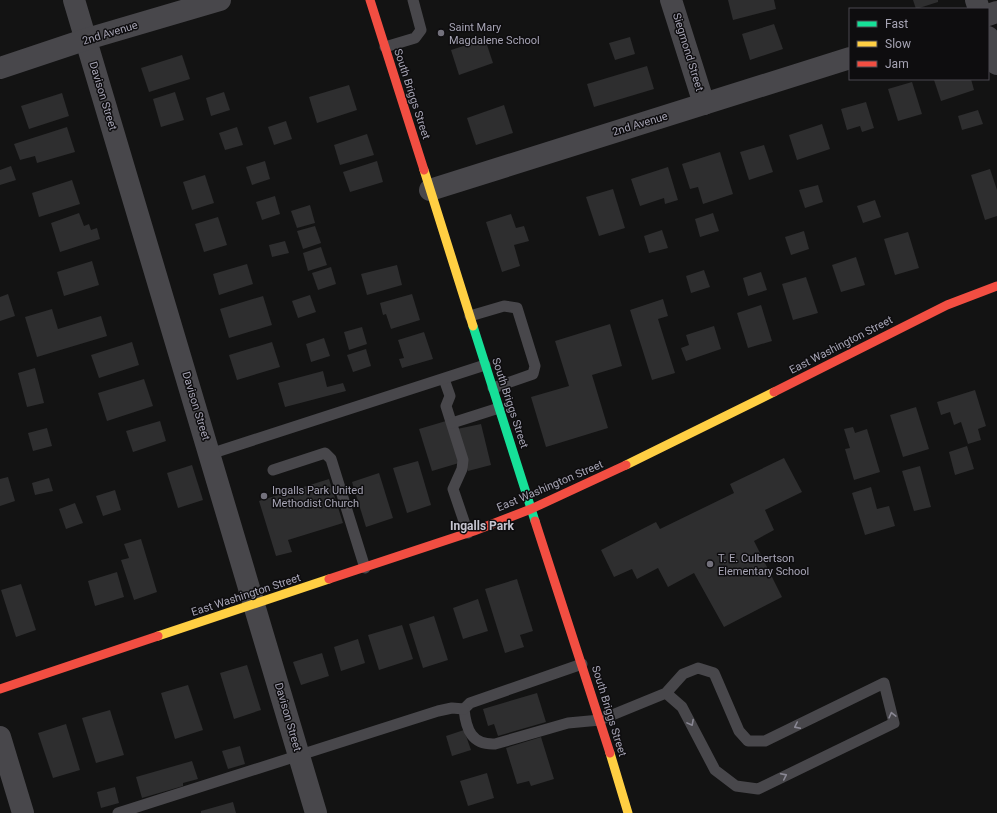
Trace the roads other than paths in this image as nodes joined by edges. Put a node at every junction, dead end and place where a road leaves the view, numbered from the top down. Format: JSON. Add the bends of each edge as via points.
{"nodes":[{"id":1,"x":74,"y":0,"type":"edge"},
{"id":2,"x":220,"y":0,"type":"edge"},
{"id":3,"x":370,"y":0,"type":"edge"},
{"id":4,"x":413,"y":0,"type":"edge"},
{"id":5,"x":671,"y":0,"type":"edge"},
{"id":6,"x":87,"y":40,"type":"junction"},
{"id":7,"x":989,"y":40,"type":"edge"},
{"id":8,"x":385,"y":48,"type":"junction"},
{"id":9,"x":849,"y":58,"type":"edge"},
{"id":10,"x":997,"y":64,"type":"edge"},
{"id":11,"x":0,"y":68,"type":"edge"},
{"id":12,"x":704,"y":104,"type":"junction"},
{"id":13,"x":430,"y":190,"type":"junction"},
{"id":14,"x":997,"y":286,"type":"edge"},
{"id":15,"x":470,"y":316,"type":"junction"},
{"id":16,"x":485,"y":365,"type":"junction"},
{"id":17,"x":444,"y":380,"type":"junction"},
{"id":18,"x":493,"y":388,"type":"junction"},
{"id":19,"x":499,"y":408,"type":"junction"},
{"id":20,"x":452,"y":423,"type":"junction"},
{"id":21,"x":210,"y":454,"type":"junction"},
{"id":22,"x":273,"y":470,"type":"dead end"},
{"id":23,"x":531,"y":509,"type":"junction"},
{"id":24,"x":468,"y":533,"type":"junction"},
{"id":25,"x":365,"y":568,"type":"junction"},
{"id":26,"x":255,"y":605,"type":"junction"},
{"id":27,"x":582,"y":664,"type":"junction"},
{"id":28,"x":0,"y":689,"type":"edge"},
{"id":29,"x":666,"y":693,"type":"junction"},
{"id":30,"x":464,"y":709,"type":"junction"},
{"id":31,"x":600,"y":720,"type":"junction"},
{"id":32,"x":0,"y":737,"type":"edge"},
{"id":33,"x":299,"y":754,"type":"junction"},
{"id":34,"x":23,"y":813,"type":"edge"},
{"id":35,"x":118,"y":813,"type":"edge"},
{"id":36,"x":316,"y":813,"type":"edge"},
{"id":37,"x":628,"y":813,"type":"edge"}],
"edges":[{"from":1,"to":6,"type":"street","name":"Davison Street"},
{"from":2,"to":6,"type":"street","name":"2nd Avenue"},
{"from":3,"to":8,"type":"street","name":"South Briggs Street"},
{"from":4,"to":8,"type":"lane","via":[[421,30],[415,38]]},
{"from":5,"to":12,"type":"street","name":"Siegmond Street"},
{"from":6,"to":11,"type":"street","name":"2nd Avenue"},
{"from":6,"to":21,"type":"street","name":"Davison Street"},
{"from":7,"to":10,"type":"street"},
{"from":8,"to":13,"type":"street","name":"South Briggs Street"},
{"from":9,"to":12,"type":"street","name":"2nd Avenue"},
{"from":12,"to":13,"type":"street","name":"2nd Avenue"},
{"from":13,"to":15,"type":"street","name":"South Briggs Street"},
{"from":14,"to":23,"type":"street","name":"East Washington Street","via":[[947,305],[638,460]]},
{"from":15,"to":16,"type":"street","name":"South Briggs Street"},
{"from":15,"to":18,"type":"lane","via":[[504,306],[517,308],[535,366],[533,374]]},
{"from":16,"to":17,"type":"lane"},
{"from":16,"to":18,"type":"street","name":"South Briggs Street"},
{"from":17,"to":20,"type":"lane","via":[[450,396],[446,406]]},
{"from":17,"to":21,"type":"lane"},
{"from":18,"to":19,"type":"street","name":"South Briggs Street"},
{"from":19,"to":20,"type":"lane"},
{"from":19,"to":23,"type":"street","name":"South Briggs Street"},
{"from":20,"to":24,"type":"lane","via":[[463,460],[453,489]]},
{"from":21,"to":26,"type":"street","name":"Davison Street"},
{"from":22,"to":25,"type":"lane","via":[[325,453],[331,459]]},
{"from":23,"to":24,"type":"street","name":"East Washington Street"},
{"from":23,"to":27,"type":"street","name":"South Briggs Street"},
{"from":24,"to":25,"type":"street","name":"East Washington Street"},
{"from":25,"to":26,"type":"street","name":"East Washington Street"},
{"from":26,"to":28,"type":"street","name":"East Washington Street"},
{"from":26,"to":33,"type":"street","name":"Davison Street"},
{"from":27,"to":30,"type":"lane","via":[[470,703]]},
{"from":27,"to":31,"type":"street","name":"South Briggs Street"},
{"from":29,"to":29,"type":"lane","one_way":true,"via":[[682,707],[715,770],[736,786],[758,789],[894,723],[884,683],[765,741],[748,741],[739,731],[714,673],[698,668],[684,674]]},
{"from":29,"to":31,"type":"lane"},
{"from":30,"to":31,"type":"lane","via":[[469,733],[486,745],[568,723]]},
{"from":30,"to":33,"type":"lane","via":[[438,711]]},
{"from":31,"to":37,"type":"street","name":"South Briggs Street"},
{"from":32,"to":34,"type":"street"},
{"from":33,"to":35,"type":"lane"},
{"from":33,"to":36,"type":"street","name":"Davison Street"}]}
